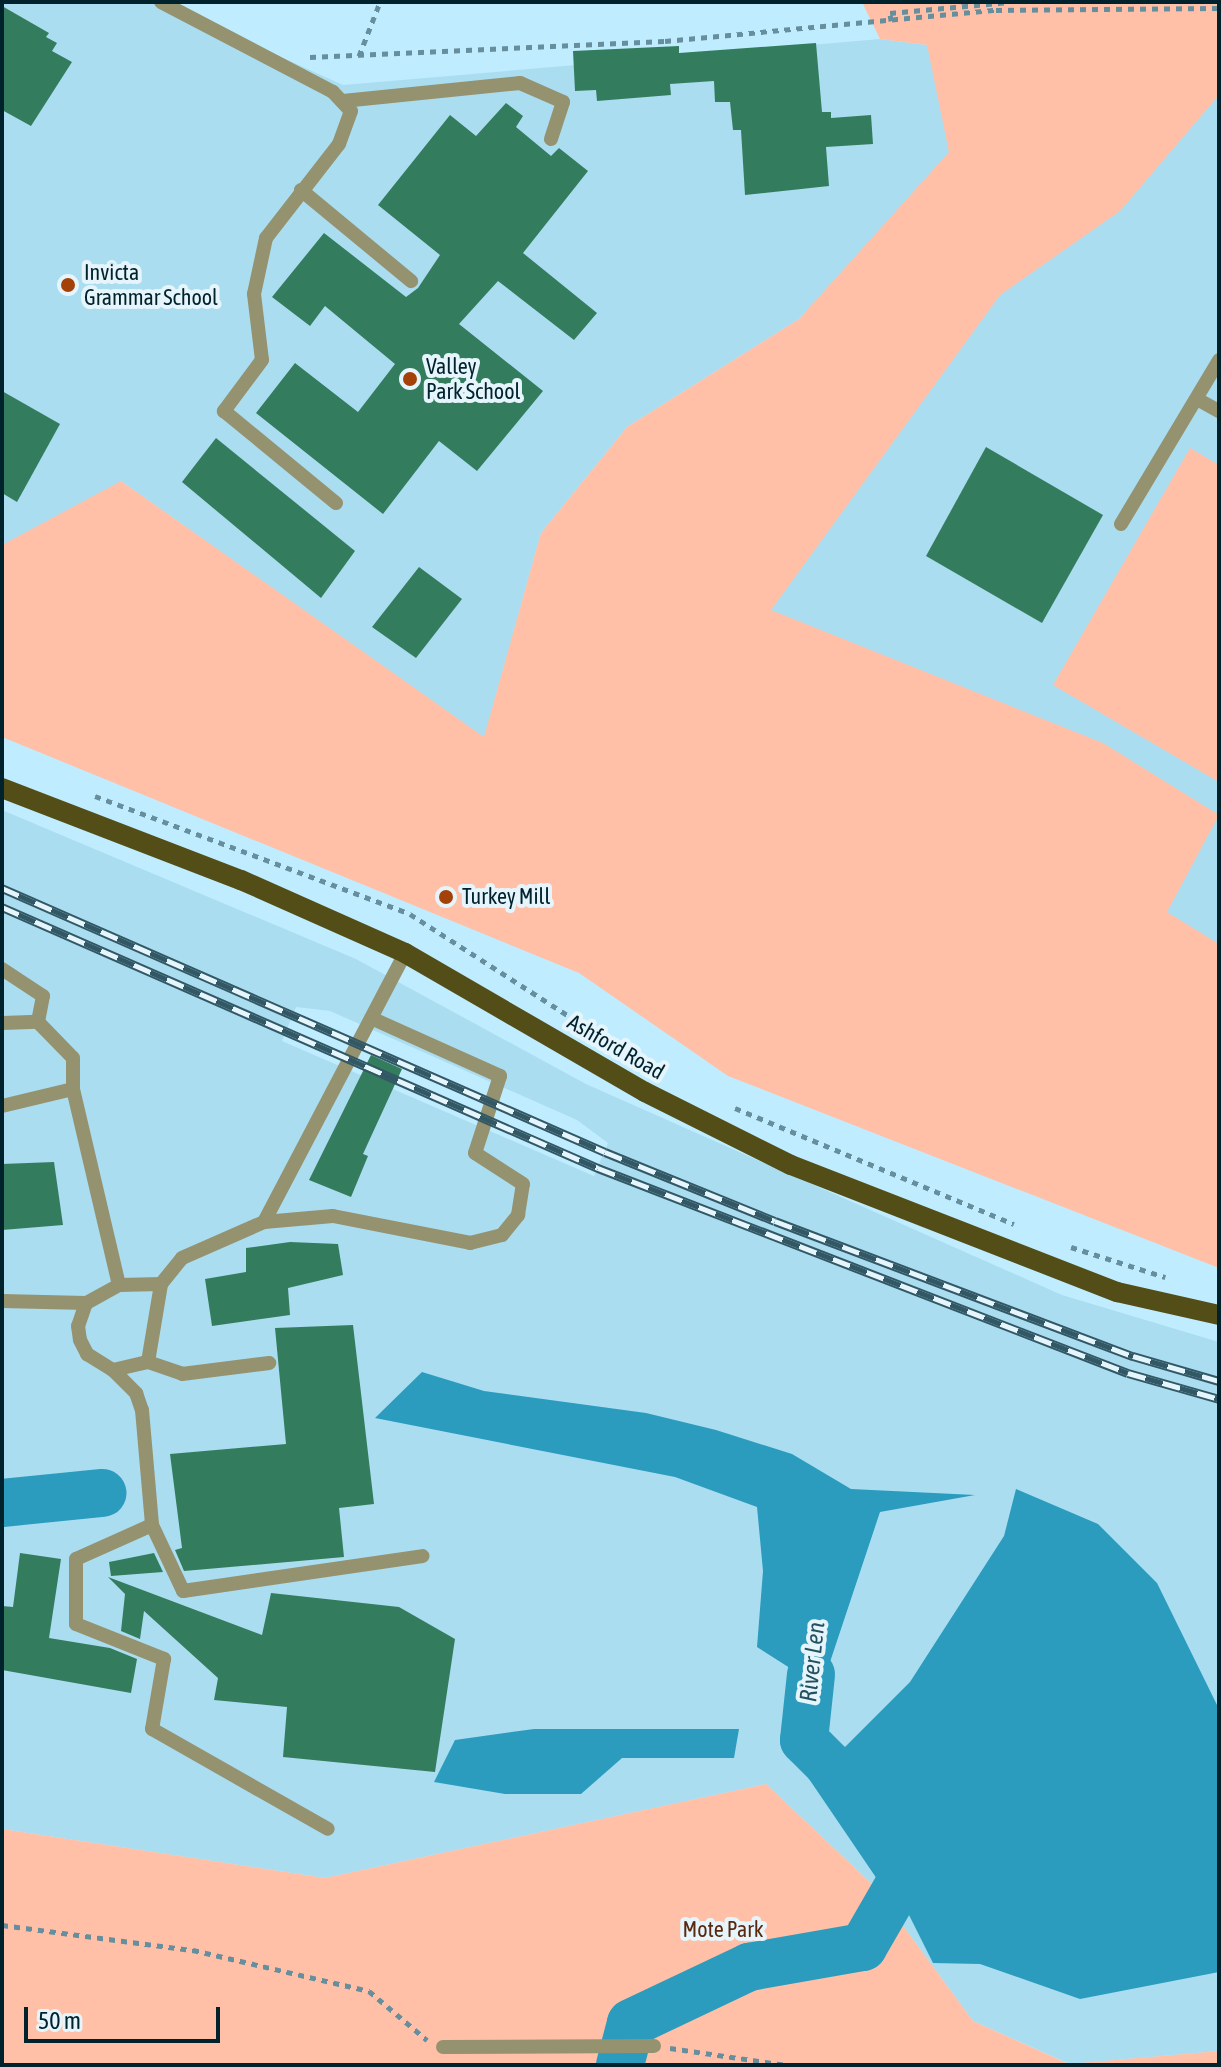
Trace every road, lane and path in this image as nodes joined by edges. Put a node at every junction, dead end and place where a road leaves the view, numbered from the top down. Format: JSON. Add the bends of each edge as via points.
{"nodes":[{"id":1,"x":161,"y":2,"type":"edge"},
{"id":2,"x":380,"y":2,"type":"edge"},
{"id":3,"x":1009,"y":2,"type":"edge"},
{"id":4,"x":1219,"y":8,"type":"edge"},
{"id":5,"x":891,"y":21,"type":"junction"},
{"id":6,"x":343,"y":101,"type":"junction"},
{"id":7,"x":551,"y":139,"type":"dead end"},
{"id":8,"x":301,"y":190,"type":"junction"},
{"id":9,"x":411,"y":281,"type":"dead end"},
{"id":10,"x":1219,"y":360,"type":"edge"},
{"id":11,"x":1197,"y":399,"type":"junction"},
{"id":12,"x":1219,"y":411,"type":"edge"},
{"id":13,"x":336,"y":503,"type":"dead end"},
{"id":14,"x":1121,"y":524,"type":"dead end"},
{"id":15,"x":2,"y":788,"type":"edge"},
{"id":16,"x":92,"y":795,"type":"dead end"},
{"id":17,"x":405,"y":953,"type":"junction"},
{"id":18,"x":2,"y":969,"type":"edge"},
{"id":19,"x":371,"y":1018,"type":"junction"},
{"id":20,"x":38,"y":1022,"type":"junction"},
{"id":21,"x":2,"y":1023,"type":"edge"},
{"id":22,"x":606,"y":1040,"type":"dead end"},
{"id":23,"x":73,"y":1089,"type":"junction"},
{"id":24,"x":725,"y":1104,"type":"dead end"},
{"id":25,"x":2,"y":1106,"type":"edge"},
{"id":26,"x":264,"y":1222,"type":"junction"},
{"id":27,"x":1023,"y":1228,"type":"dead end"},
{"id":28,"x":1064,"y":1245,"type":"dead end"},
{"id":29,"x":1177,"y":1281,"type":"dead end"},
{"id":30,"x":161,"y":1284,"type":"junction"},
{"id":31,"x":119,"y":1285,"type":"junction"},
{"id":32,"x":2,"y":1301,"type":"edge"},
{"id":33,"x":86,"y":1303,"type":"junction"},
{"id":34,"x":1219,"y":1315,"type":"edge"},
{"id":35,"x":148,"y":1362,"type":"junction"},
{"id":36,"x":269,"y":1363,"type":"dead end"},
{"id":37,"x":113,"y":1370,"type":"junction"},
{"id":38,"x":152,"y":1525,"type":"junction"},
{"id":39,"x":422,"y":1556,"type":"dead end"},
{"id":40,"x":328,"y":1829,"type":"dead end"},
{"id":41,"x":2,"y":1925,"type":"edge"},
{"id":42,"x":654,"y":2046,"type":"joint"},
{"id":43,"x":440,"y":2048,"type":"joint"},
{"id":44,"x":787,"y":2065,"type":"edge"}],
"edges":[{"from":1,"to":6,"type":"lane"},
{"from":2,"to":5,"type":"path","via":[[359,56],[665,41]]},
{"from":3,"to":5,"type":"path","via":[[890,13]]},
{"from":4,"to":5,"type":"path","via":[[996,10]]},
{"from":6,"to":7,"type":"lane","via":[[520,83],[563,102]]},
{"from":6,"to":8,"type":"lane","via":[[352,120]]},
{"from":8,"to":9,"type":"lane"},
{"from":8,"to":13,"type":"lane","via":[[261,250],[254,294],[262,360],[224,411]]},
{"from":10,"to":11,"type":"lane"},
{"from":11,"to":12,"type":"lane"},
{"from":11,"to":14,"type":"lane"},
{"from":15,"to":17,"type":"main road","name":"Ashford Road","via":[[241,880]]},
{"from":16,"to":22,"type":"path","via":[[410,914]]},
{"from":17,"to":19,"type":"lane"},
{"from":17,"to":34,"type":"main road","name":"Ashford Road","via":[[645,1092],[791,1165],[1117,1292]]},
{"from":18,"to":20,"type":"lane","via":[[43,996]]},
{"from":19,"to":26,"type":"lane"},
{"from":19,"to":26,"type":"lane","via":[[500,1076],[475,1153],[523,1184],[518,1215],[502,1235],[470,1243],[333,1216]]},
{"from":20,"to":21,"type":"lane"},
{"from":20,"to":23,"type":"lane","via":[[73,1058]]},
{"from":23,"to":25,"type":"lane"},
{"from":23,"to":31,"type":"lane"},
{"from":24,"to":27,"type":"path"},
{"from":26,"to":30,"type":"lane","via":[[182,1258]]},
{"from":28,"to":29,"type":"path"},
{"from":30,"to":31,"type":"lane"},
{"from":30,"to":35,"type":"lane"},
{"from":31,"to":33,"type":"lane"},
{"from":32,"to":33,"type":"lane"},
{"from":33,"to":37,"type":"lane","via":[[78,1326],[80,1340],[87,1354]]},
{"from":35,"to":36,"type":"lane","via":[[182,1374]]},
{"from":35,"to":37,"type":"lane"},
{"from":37,"to":38,"type":"lane","via":[[136,1393],[142,1410]]},
{"from":38,"to":39,"type":"lane","via":[[183,1591]]},
{"from":38,"to":40,"type":"lane","via":[[76,1559],[76,1624],[164,1659],[152,1729]]},
{"from":41,"to":43,"type":"path","via":[[193,1950],[369,1991]]},
{"from":42,"to":43,"type":"lane"},
{"from":42,"to":44,"type":"path"}]}
